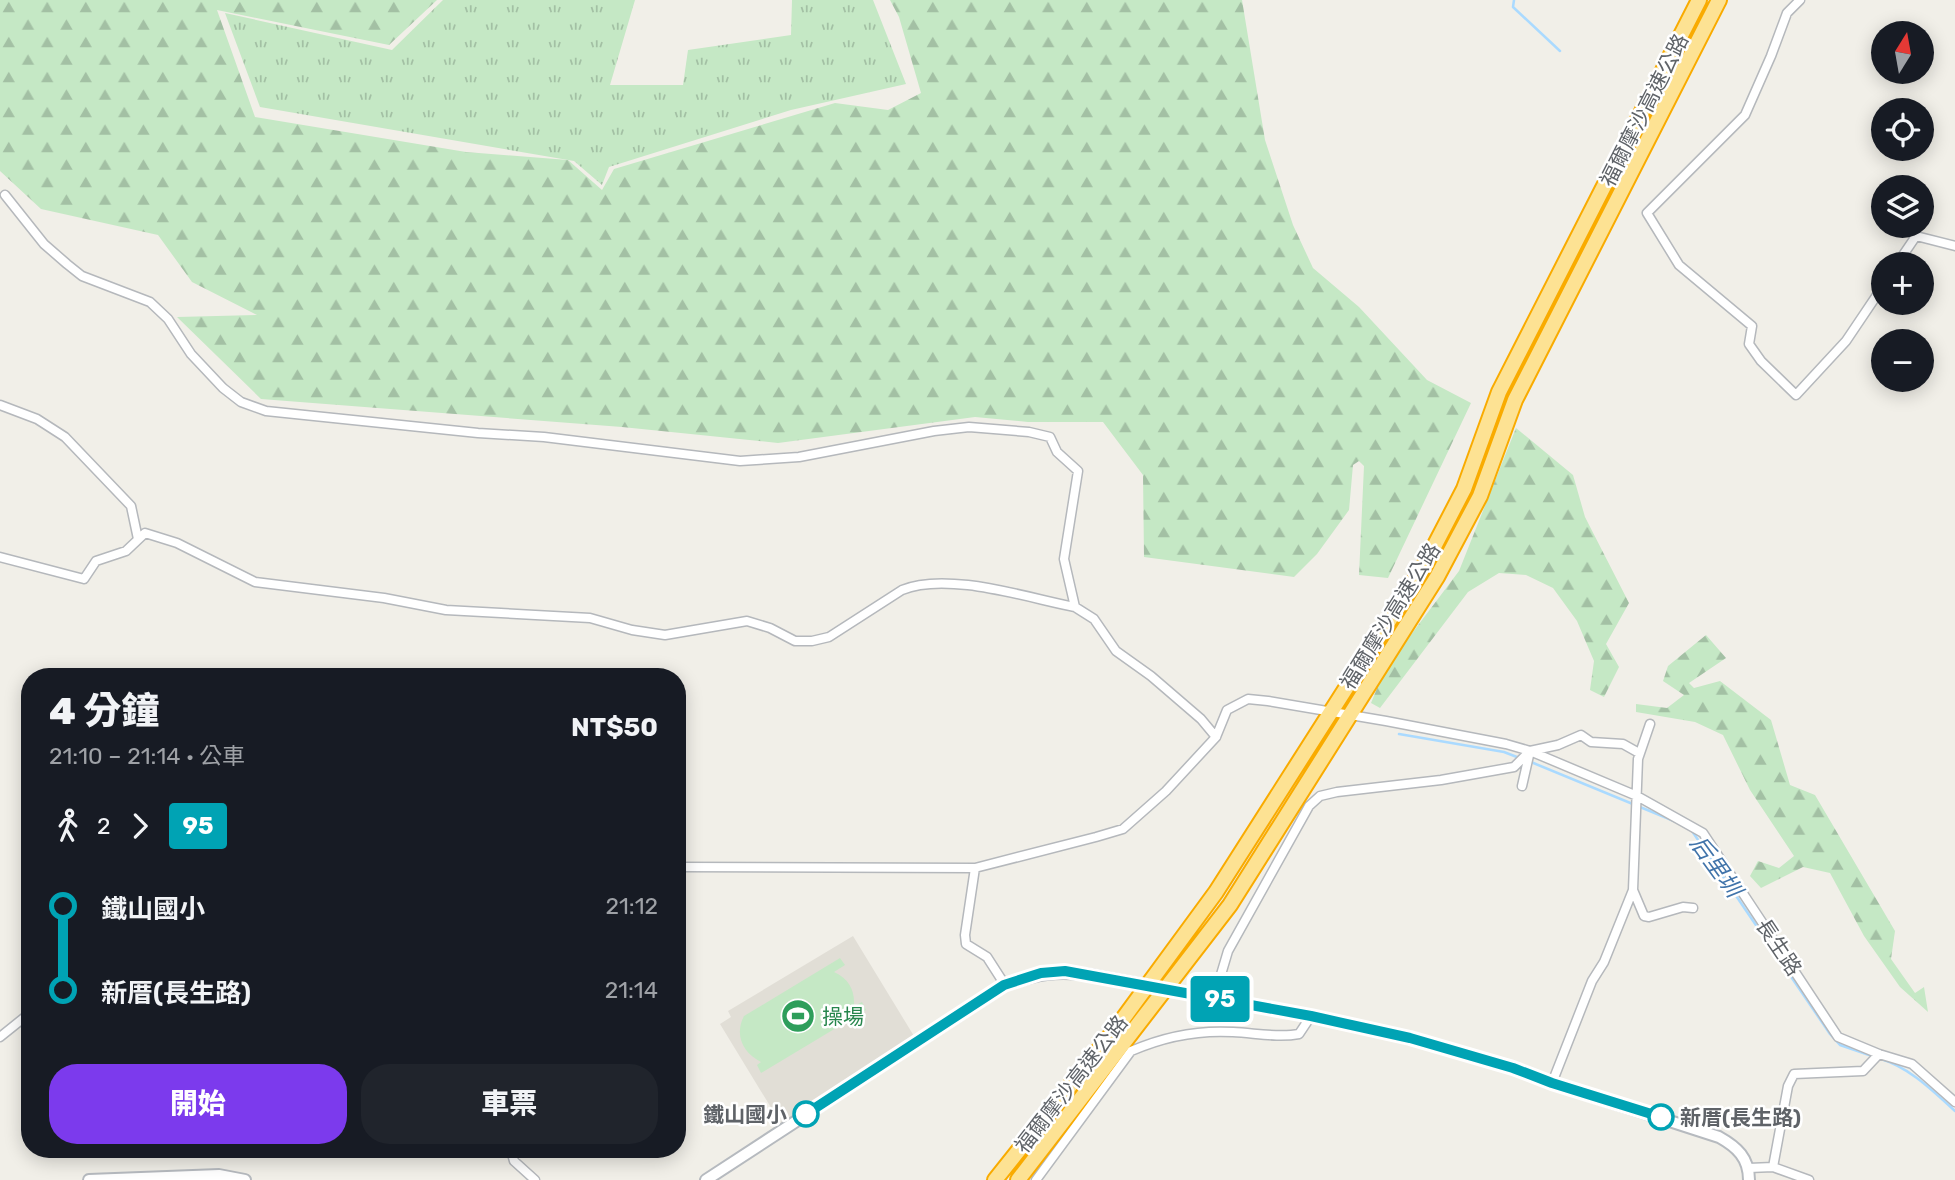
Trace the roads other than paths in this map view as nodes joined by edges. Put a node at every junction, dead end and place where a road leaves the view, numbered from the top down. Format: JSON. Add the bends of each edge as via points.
{"nodes":[{"id":1,"x":1699,"y":0,"type":"edge"},
{"id":2,"x":1719,"y":0,"type":"edge"},
{"id":3,"x":1800,"y":0,"type":"edge"},
{"id":4,"x":5,"y":195,"type":"dead end"},
{"id":5,"x":1955,"y":246,"type":"edge"},
{"id":6,"x":1905,"y":252,"type":"edge"},
{"id":7,"x":1871,"y":304,"type":"edge"},
{"id":8,"x":0,"y":405,"type":"edge"},
{"id":9,"x":138,"y":539,"type":"junction"},
{"id":10,"x":0,"y":558,"type":"edge"},
{"id":11,"x":1075,"y":607,"type":"junction"},
{"id":12,"x":1650,"y":724,"type":"dead end"},
{"id":13,"x":1216,"y":737,"type":"junction"},
{"id":14,"x":1530,"y":751,"type":"junction"},
{"id":15,"x":1639,"y":752,"type":"junction"},
{"id":16,"x":1522,"y":786,"type":"dead end"},
{"id":17,"x":1637,"y":796,"type":"junction"},
{"id":18,"x":686,"y":867,"type":"edge"},
{"id":19,"x":975,"y":868,"type":"junction"},
{"id":20,"x":1633,"y":890,"type":"junction"},
{"id":21,"x":1693,"y":908,"type":"dead end"},
{"id":22,"x":1004,"y":985,"type":"junction"},
{"id":23,"x":1214,"y":998,"type":"junction"},
{"id":24,"x":1311,"y":1016,"type":"junction"},
{"id":25,"x":21,"y":1020,"type":"edge"},
{"id":26,"x":0,"y":1037,"type":"edge"},
{"id":27,"x":1879,"y":1054,"type":"junction"},
{"id":28,"x":1552,"y":1083,"type":"junction"},
{"id":29,"x":1955,"y":1102,"type":"edge"},
{"id":30,"x":512,"y":1158,"type":"edge"},
{"id":31,"x":1773,"y":1167,"type":"junction"},
{"id":32,"x":1749,"y":1174,"type":"edge"},
{"id":33,"x":89,"y":1180,"type":"edge"},
{"id":34,"x":244,"y":1180,"type":"edge"},
{"id":35,"x":535,"y":1180,"type":"edge"},
{"id":36,"x":706,"y":1180,"type":"edge"},
{"id":37,"x":995,"y":1180,"type":"edge"},
{"id":38,"x":1018,"y":1180,"type":"edge"},
{"id":39,"x":1036,"y":1180,"type":"edge"},
{"id":40,"x":1809,"y":1180,"type":"edge"}],
"edges":[{"from":1,"to":37,"type":"highway","name":"福爾摩沙高速公路","via":[[1499,392],[1464,489],[1423,566],[1216,892],[1117,1027]]},
{"from":2,"to":38,"type":"highway","name":"福爾摩沙高速公路","via":[[1515,400],[1480,496],[1437,577],[1230,905]]},
{"from":3,"to":7,"type":"street","via":[[1787,13],[1745,115],[1647,213],[1679,264],[1752,326],[1749,344],[1796,395],[1846,341]]},
{"from":4,"to":11,"type":"street","via":[[44,244],[67,264],[82,276],[150,302],[223,388],[241,402],[266,411],[740,461],[799,457],[969,426],[1050,437],[1057,452],[1078,471],[1064,559]]},
{"from":5,"to":6,"type":"street","via":[[1916,236]]},
{"from":8,"to":9,"type":"street","via":[[37,419],[65,437],[131,506]]},
{"from":9,"to":10,"type":"street","via":[[126,551],[96,561],[84,579]]},
{"from":9,"to":11,"type":"street","via":[[145,533],[177,543],[255,582],[446,610],[590,618],[664,635],[747,621],[794,640],[812,641],[830,637],[902,590],[928,584],[961,583]]},
{"from":11,"to":13,"type":"street","via":[[1094,619],[1116,650],[1161,684]]},
{"from":12,"to":15,"type":"street"},
{"from":13,"to":14,"type":"street","name":"長生路","via":[[1227,710],[1248,699]]},
{"from":13,"to":19,"type":"street","via":[[1124,829]]},
{"from":14,"to":15,"type":"street","via":[[1581,735],[1591,742],[1623,744]]},
{"from":14,"to":16,"type":"street"},
{"from":14,"to":17,"type":"street","name":"長生路"},
{"from":14,"to":23,"type":"street","via":[[1514,767],[1320,796],[1309,806],[1228,951]]},
{"from":15,"to":17,"type":"street"},
{"from":17,"to":20,"type":"street"},
{"from":17,"to":27,"type":"street","name":"長生路","via":[[1703,833],[1838,1037]]},
{"from":18,"to":19,"type":"street"},
{"from":19,"to":22,"type":"street","via":[[966,944],[987,957]]},
{"from":20,"to":21,"type":"street","via":[[1644,916]]},
{"from":20,"to":28,"type":"street"},
{"from":22,"to":23,"type":"street","bridge":true,"via":[[1065,971]]},
{"from":22,"to":36,"type":"street"},
{"from":23,"to":24,"type":"street"},
{"from":24,"to":28,"type":"street","via":[[1410,1038]]},
{"from":24,"to":39,"type":"street","via":[[1300,1034],[1194,1033],[1131,1051]]},
{"from":25,"to":26,"type":"street"},
{"from":27,"to":29,"type":"street","name":"長生路","via":[[1912,1064]]},
{"from":27,"to":31,"type":"street","via":[[1863,1071],[1794,1074]]},
{"from":28,"to":32,"type":"street","via":[[1720,1137],[1739,1150]]},
{"from":30,"to":35,"type":"street"},
{"from":31,"to":32,"type":"street"},
{"from":31,"to":40,"type":"street"},
{"from":33,"to":34,"type":"street","via":[[219,1175]]}]}
